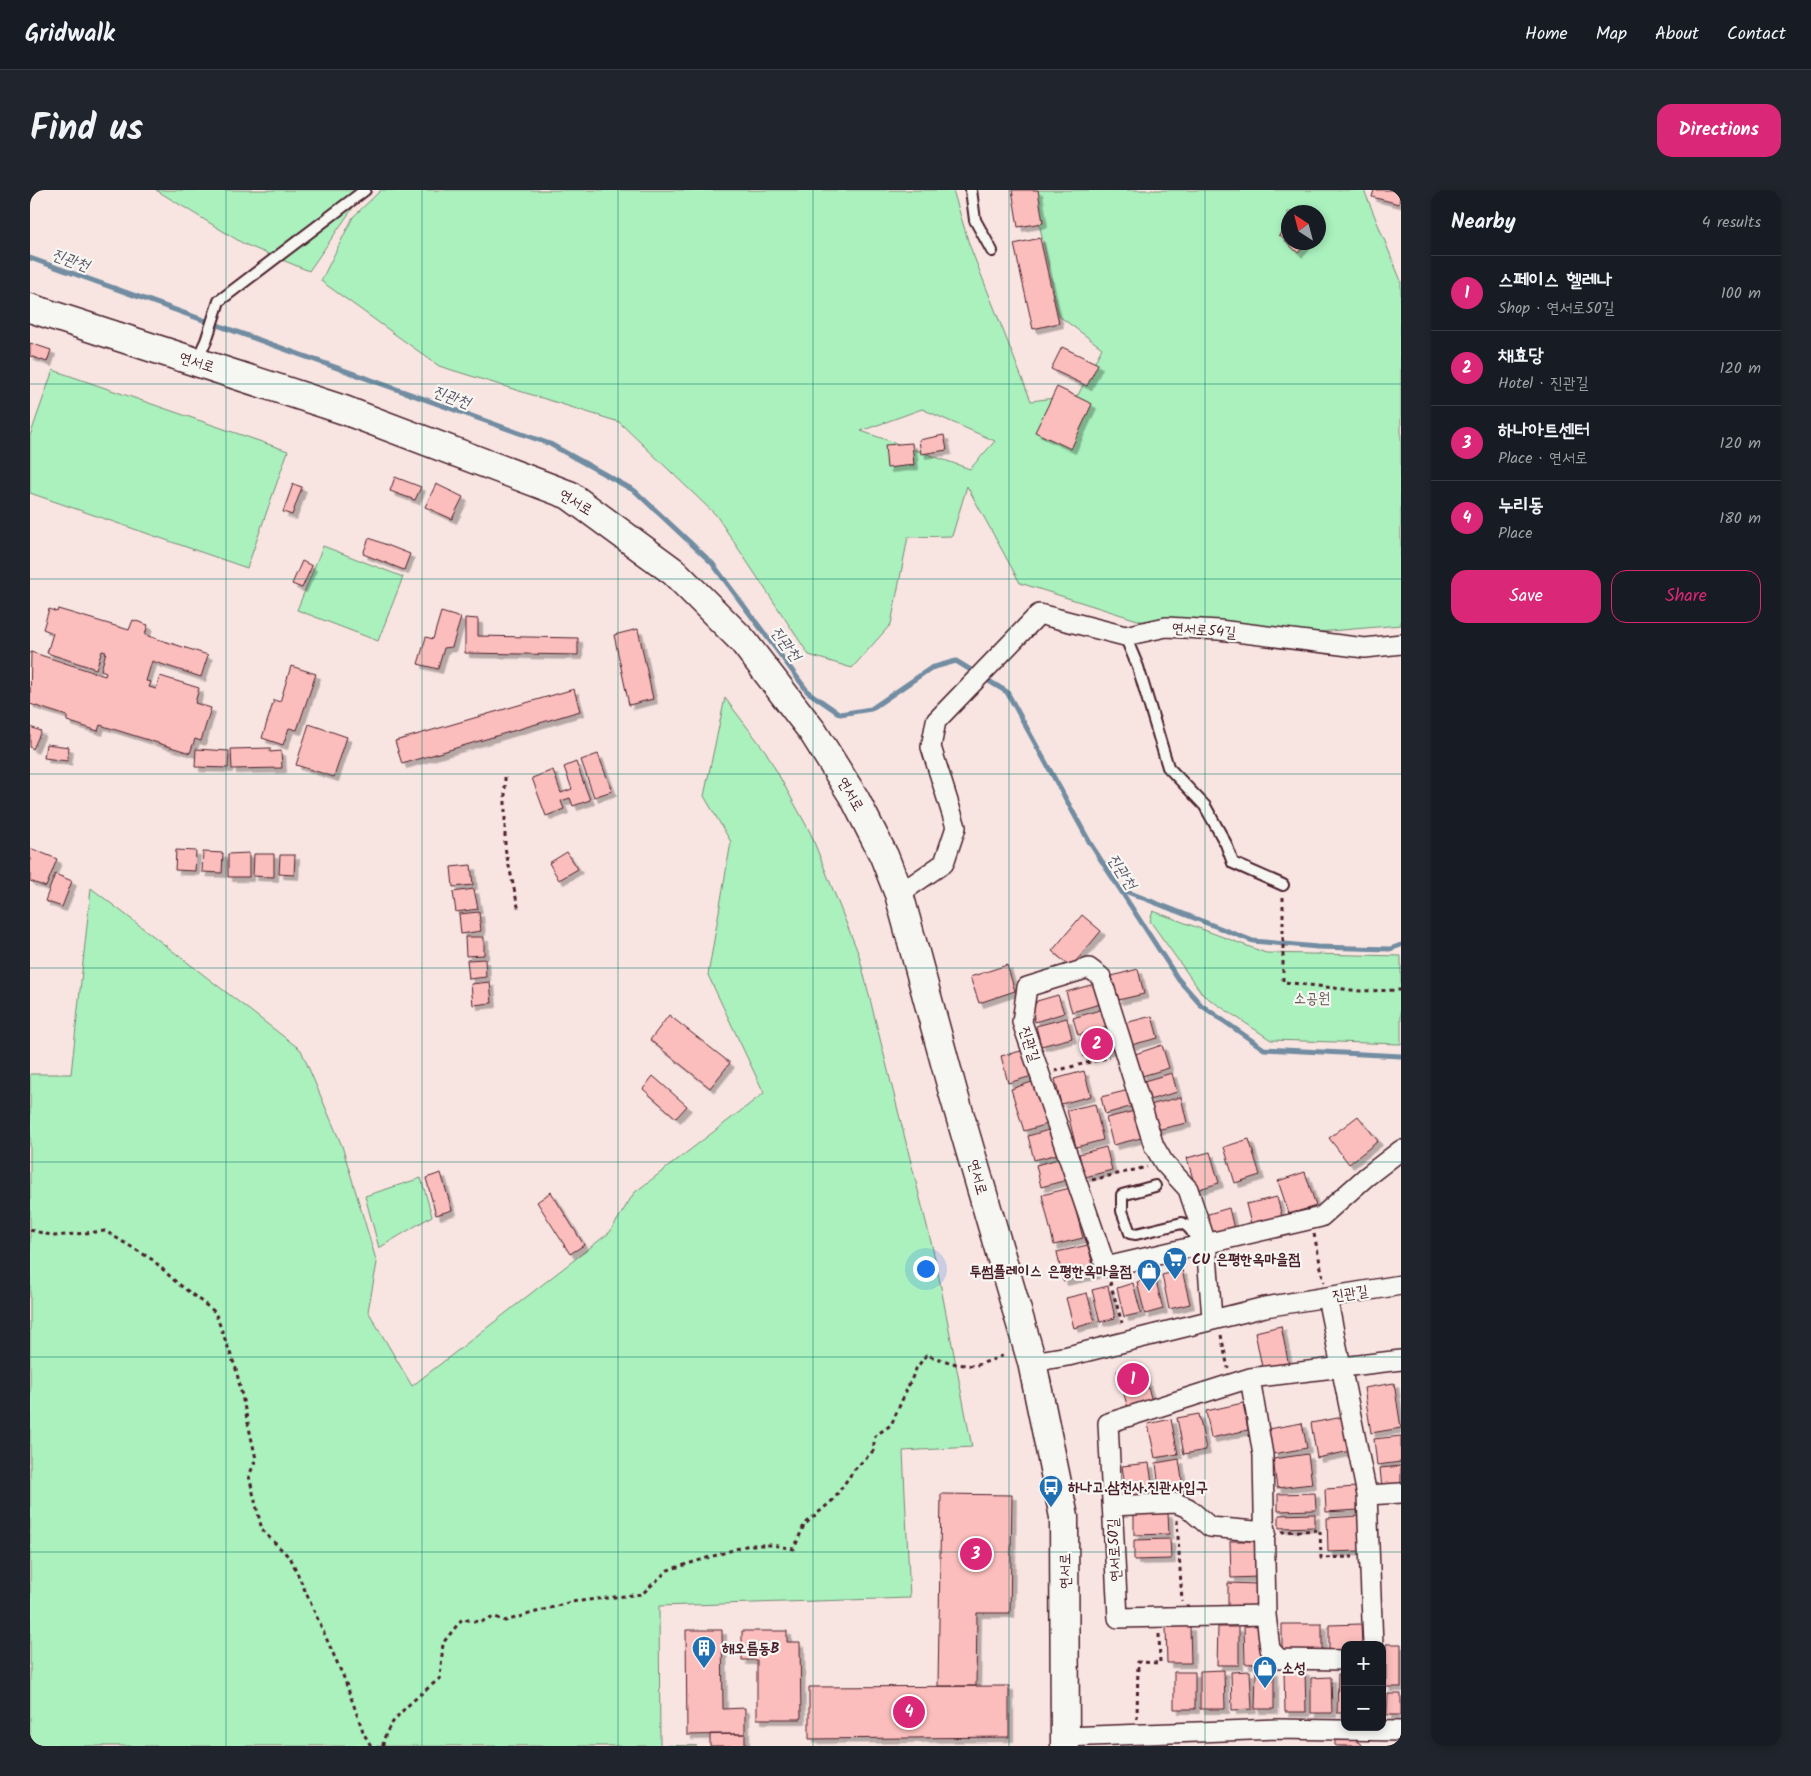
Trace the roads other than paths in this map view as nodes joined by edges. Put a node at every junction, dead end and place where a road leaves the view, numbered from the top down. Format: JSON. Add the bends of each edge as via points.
{"nodes":[{"id":1,"x":365,"y":190,"type":"edge"},
{"id":2,"x":971,"y":190,"type":"edge"},
{"id":3,"x":992,"y":251,"type":"dead end"},
{"id":4,"x":30,"y":308,"type":"edge"},
{"id":5,"x":201,"y":351,"type":"junction"},
{"id":6,"x":1125,"y":636,"type":"junction"},
{"id":7,"x":1401,"y":644,"type":"edge"},
{"id":8,"x":1283,"y":885,"type":"road end"},
{"id":9,"x":899,"y":894,"type":"junction"},
{"id":10,"x":1401,"y":1150,"type":"edge"},
{"id":11,"x":1155,"y":1186,"type":"dead end"},
{"id":12,"x":1201,"y":1245,"type":"junction"},
{"id":13,"x":1401,"y":1285,"type":"edge"},
{"id":14,"x":1326,"y":1290,"type":"junction"},
{"id":15,"x":1216,"y":1325,"type":"junction"},
{"id":16,"x":1401,"y":1360,"type":"edge"},
{"id":17,"x":1032,"y":1362,"type":"junction"},
{"id":18,"x":1339,"y":1366,"type":"junction"},
{"id":19,"x":1250,"y":1378,"type":"junction"},
{"id":20,"x":1401,"y":1494,"type":"edge"},
{"id":21,"x":1367,"y":1495,"type":"junction"},
{"id":22,"x":1112,"y":1506,"type":"junction"},
{"id":23,"x":1266,"y":1532,"type":"junction"},
{"id":24,"x":1266,"y":1615,"type":"junction"},
{"id":25,"x":1373,"y":1641,"type":"edge"},
{"id":26,"x":1341,"y":1660,"type":"edge"},
{"id":27,"x":1401,"y":1731,"type":"edge"},
{"id":28,"x":1371,"y":1735,"type":"edge"},
{"id":29,"x":1278,"y":1738,"type":"edge"},
{"id":30,"x":1169,"y":1740,"type":"edge"},
{"id":31,"x":1065,"y":1742,"type":"edge"}],
"edges":[{"from":1,"to":5,"type":"lane","via":[[219,301]]},
{"from":2,"to":3,"type":"lane","via":[[974,220]]},
{"from":4,"to":5,"type":"main road","name":"연서로"},
{"from":5,"to":9,"type":"main road","name":"연서로","via":[[344,410],[568,495],[633,540],[674,572],[742,641],[813,732],[855,799]]},
{"from":6,"to":7,"type":"street","name":"연서로54길","via":[[1166,627],[1219,630],[1365,648]]},
{"from":6,"to":8,"type":"lane","via":[[1138,667],[1168,767],[1205,806],[1233,863]]},
{"from":6,"to":9,"type":"street","name":"연서로54길","via":[[1039,614],[936,721],[931,747],[956,827],[944,863]]},
{"from":9,"to":17,"type":"main road","name":"연서로"},
{"from":10,"to":12,"type":"street","via":[[1320,1217]]},
{"from":11,"to":12,"type":"lane","via":[[1122,1196],[1122,1210],[1130,1232],[1136,1234],[1182,1224],[1188,1226]]},
{"from":12,"to":12,"type":"street","name":"진관길","via":[[1188,1189],[1164,1163],[1154,1146],[1101,977],[1089,968],[1027,987],[1022,1022],[1106,1267]]},
{"from":12,"to":15,"type":"street","name":"진관길"},
{"from":13,"to":14,"type":"street","name":"진관길"},
{"from":14,"to":15,"type":"street","name":"진관길"},
{"from":14,"to":18,"type":"street"},
{"from":15,"to":17,"type":"street","name":"진관길"},
{"from":16,"to":18,"type":"street","name":"연서로50길"},
{"from":17,"to":31,"type":"main road","name":"연서로","via":[[1064,1517]]},
{"from":18,"to":19,"type":"street","name":"연서로50길"},
{"from":18,"to":21,"type":"street"},
{"from":19,"to":22,"type":"street","name":"연서로50길","via":[[1108,1423]]},
{"from":19,"to":23,"type":"street","via":[[1263,1454]]},
{"from":20,"to":21,"type":"street"},
{"from":21,"to":25,"type":"street"},
{"from":22,"to":23,"type":"street","via":[[1176,1503],[1188,1508],[1210,1527]]},
{"from":22,"to":24,"type":"street","name":"연서로50길","via":[[1118,1618]]},
{"from":23,"to":24,"type":"street"},
{"from":24,"to":26,"type":"street","via":[[1270,1649],[1279,1660]]},
{"from":27,"to":28,"type":"street"},
{"from":28,"to":29,"type":"street"},
{"from":29,"to":30,"type":"street"},
{"from":30,"to":31,"type":"street","via":[[1136,1735]]}]}
